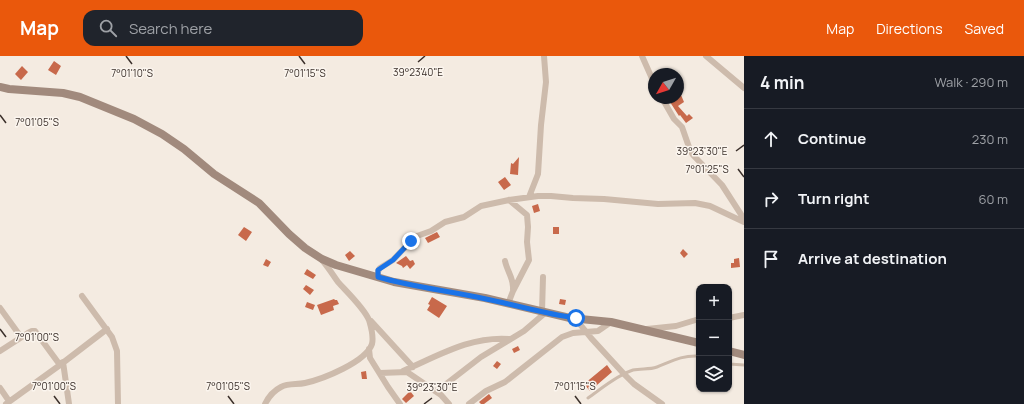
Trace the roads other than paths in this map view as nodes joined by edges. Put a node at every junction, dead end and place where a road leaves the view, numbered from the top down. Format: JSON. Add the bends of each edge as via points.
{"nodes":[{"id":1,"x":544,"y":56,"type":"edge"},
{"id":2,"x":642,"y":56,"type":"edge"},
{"id":3,"x":706,"y":56,"type":"edge"},
{"id":4,"x":648,"y":70,"type":"edge"},
{"id":5,"x":0,"y":87,"type":"edge"},
{"id":6,"x":744,"y":88,"type":"edge"},
{"id":7,"x":665,"y":104,"type":"edge"},
{"id":8,"x":529,"y":197,"type":"junction"},
{"id":9,"x":509,"y":200,"type":"junction"},
{"id":10,"x":744,"y":220,"type":"edge"},
{"id":11,"x":322,"y":259,"type":"junction"},
{"id":12,"x":505,"y":261,"type":"dead end"},
{"id":13,"x":378,"y":277,"type":"junction"},
{"id":14,"x":543,"y":278,"type":"dead end"},
{"id":15,"x":513,"y":291,"type":"junction"},
{"id":16,"x":82,"y":296,"type":"dead end"},
{"id":17,"x":508,"y":304,"type":"junction"},
{"id":18,"x":0,"y":308,"type":"edge"},
{"id":19,"x":544,"y":313,"type":"junction"},
{"id":20,"x":744,"y":315,"type":"edge"},
{"id":21,"x":732,"y":317,"type":"edge"},
{"id":22,"x":368,"y":318,"type":"junction"},
{"id":23,"x":576,"y":318,"type":"junction"},
{"id":24,"x":696,"y":320,"type":"edge"},
{"id":25,"x":611,"y":322,"type":"junction"},
{"id":26,"x":107,"y":329,"type":"junction"},
{"id":27,"x":645,"y":329,"type":"junction"},
{"id":28,"x":586,"y":332,"type":"junction"},
{"id":29,"x":21,"y":337,"type":"junction"},
{"id":30,"x":509,"y":339,"type":"junction"},
{"id":31,"x":696,"y":341,"type":"edge"},
{"id":32,"x":369,"y":349,"type":"junction"},
{"id":33,"x":0,"y":351,"type":"edge"},
{"id":34,"x":732,"y":352,"type":"edge"},
{"id":35,"x":744,"y":355,"type":"edge"},
{"id":36,"x":696,"y":356,"type":"edge"},
{"id":37,"x":62,"y":364,"type":"junction"},
{"id":38,"x":732,"y":364,"type":"edge"},
{"id":39,"x":744,"y":365,"type":"edge"},
{"id":40,"x":414,"y":367,"type":"junction"},
{"id":41,"x":403,"y":371,"type":"junction"},
{"id":42,"x":380,"y":373,"type":"junction"},
{"id":43,"x":624,"y":374,"type":"junction"},
{"id":44,"x":0,"y":388,"type":"edge"},
{"id":45,"x":437,"y":391,"type":"junction"},
{"id":46,"x":588,"y":398,"type":"dead end"},
{"id":47,"x":7,"y":403,"type":"edge"},
{"id":48,"x":69,"y":404,"type":"edge"},
{"id":49,"x":118,"y":404,"type":"edge"},
{"id":50,"x":265,"y":404,"type":"edge"},
{"id":51,"x":400,"y":404,"type":"edge"},
{"id":52,"x":449,"y":404,"type":"edge"},
{"id":53,"x":469,"y":404,"type":"edge"},
{"id":54,"x":662,"y":404,"type":"edge"}],
"edges":[{"from":1,"to":8,"type":"street","via":[[546,82],[538,174]]},
{"from":2,"to":4,"type":"street"},
{"from":3,"to":6,"type":"street"},
{"from":5,"to":11,"type":"street","via":[[80,97],[148,126],[259,203],[291,236]]},
{"from":7,"to":10,"type":"street","via":[[682,127],[693,155],[722,185]]},
{"from":8,"to":9,"type":"street"},
{"from":8,"to":10,"type":"street","via":[[551,196],[663,204],[700,203]]},
{"from":9,"to":13,"type":"street","via":[[481,206],[464,217],[445,222],[417,236],[393,260],[378,270]]},
{"from":9,"to":15,"type":"street","via":[[524,212],[528,220],[529,260]]},
{"from":11,"to":13,"type":"street","via":[[336,266]]},
{"from":11,"to":22,"type":"street"},
{"from":12,"to":15,"type":"street"},
{"from":13,"to":17,"type":"street"},
{"from":14,"to":19,"type":"street"},
{"from":15,"to":17,"type":"street"},
{"from":16,"to":26,"type":"street"},
{"from":17,"to":19,"type":"street"},
{"from":18,"to":29,"type":"street"},
{"from":19,"to":23,"type":"street"},
{"from":19,"to":30,"type":"street"},
{"from":20,"to":21,"type":"street"},
{"from":22,"to":32,"type":"street","via":[[372,340]]},
{"from":22,"to":40,"type":"street"},
{"from":23,"to":25,"type":"street"},
{"from":23,"to":28,"type":"street"},
{"from":24,"to":27,"type":"street","via":[[676,326]]},
{"from":25,"to":27,"type":"street"},
{"from":25,"to":28,"type":"street","via":[[598,331]]},
{"from":26,"to":37,"type":"street"},
{"from":26,"to":49,"type":"street","via":[[117,351]]},
{"from":27,"to":31,"type":"street"},
{"from":28,"to":43,"type":"street"},
{"from":28,"to":53,"type":"street","via":[[562,337],[505,382],[486,391]]},
{"from":29,"to":33,"type":"street"},
{"from":29,"to":37,"type":"street","via":[[34,331]]},
{"from":30,"to":40,"type":"street","via":[[465,343]]},
{"from":30,"to":45,"type":"street"},
{"from":32,"to":42,"type":"street","via":[[369,356]]},
{"from":32,"to":50,"type":"street","via":[[348,366],[334,373],[305,383],[281,387],[271,394]]},
{"from":34,"to":35,"type":"street"},
{"from":36,"to":43,"type":"lane","via":[[676,358],[659,366]]},
{"from":37,"to":47,"type":"street"},
{"from":37,"to":48,"type":"street"},
{"from":38,"to":39,"type":"lane"},
{"from":40,"to":41,"type":"street"},
{"from":41,"to":42,"type":"street"},
{"from":41,"to":45,"type":"street"},
{"from":42,"to":51,"type":"street"},
{"from":43,"to":46,"type":"lane"},
{"from":43,"to":54,"type":"street"},
{"from":44,"to":47,"type":"street"},
{"from":45,"to":52,"type":"street"}]}
